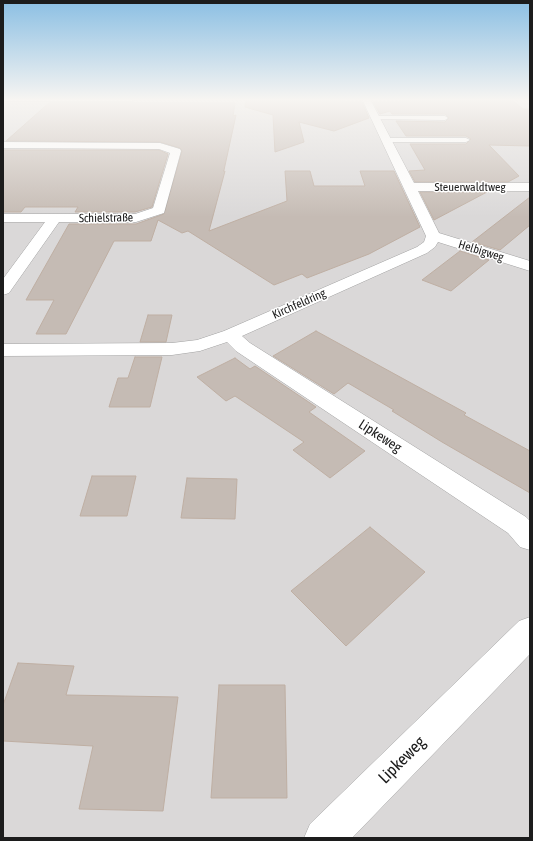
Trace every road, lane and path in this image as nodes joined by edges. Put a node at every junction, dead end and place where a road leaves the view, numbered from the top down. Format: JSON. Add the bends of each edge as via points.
{"nodes":[{"id":1,"x":387,"y":140,"type":"joint"},
{"id":2,"x":466,"y":140,"type":"dead end"},
{"id":3,"x":3,"y":145,"type":"edge"},
{"id":4,"x":410,"y":187,"type":"junction"},
{"id":5,"x":530,"y":187,"type":"edge"},
{"id":6,"x":3,"y":218,"type":"edge"},
{"id":7,"x":54,"y":218,"type":"junction"},
{"id":8,"x":433,"y":236,"type":"junction"},
{"id":9,"x":530,"y":266,"type":"edge"},
{"id":10,"x":3,"y":290,"type":"edge"},
{"id":11,"x":230,"y":335,"type":"junction"},
{"id":12,"x":3,"y":350,"type":"edge"},
{"id":13,"x":530,"y":539,"type":"edge"},
{"id":14,"x":530,"y":632,"type":"edge"},
{"id":15,"x":324,"y":838,"type":"edge"}],
"edges":[{"from":1,"to":2,"type":"lane"},
{"from":1,"to":4,"type":"street"},
{"from":3,"to":7,"type":"street","name":"Schielstraße","via":[[160,146],[176,151],[159,210],[136,218]]},
{"from":4,"to":5,"type":"street","name":"Steuerwaldtweg"},
{"from":4,"to":8,"type":"street"},
{"from":6,"to":7,"type":"street","name":"Schielstraße"},
{"from":7,"to":10,"type":"street"},
{"from":8,"to":9,"type":"street","name":"Helbigweg"},
{"from":8,"to":11,"type":"street","name":"Kirchfeldring","via":[[430,244],[422,250]]},
{"from":11,"to":12,"type":"street","name":"Kirchfeldring","via":[[200,345],[172,349]]},
{"from":11,"to":13,"type":"street","name":"Lipkeweg","via":[[243,347],[517,526]]},
{"from":14,"to":15,"type":"street","name":"Lipkeweg"}]}
